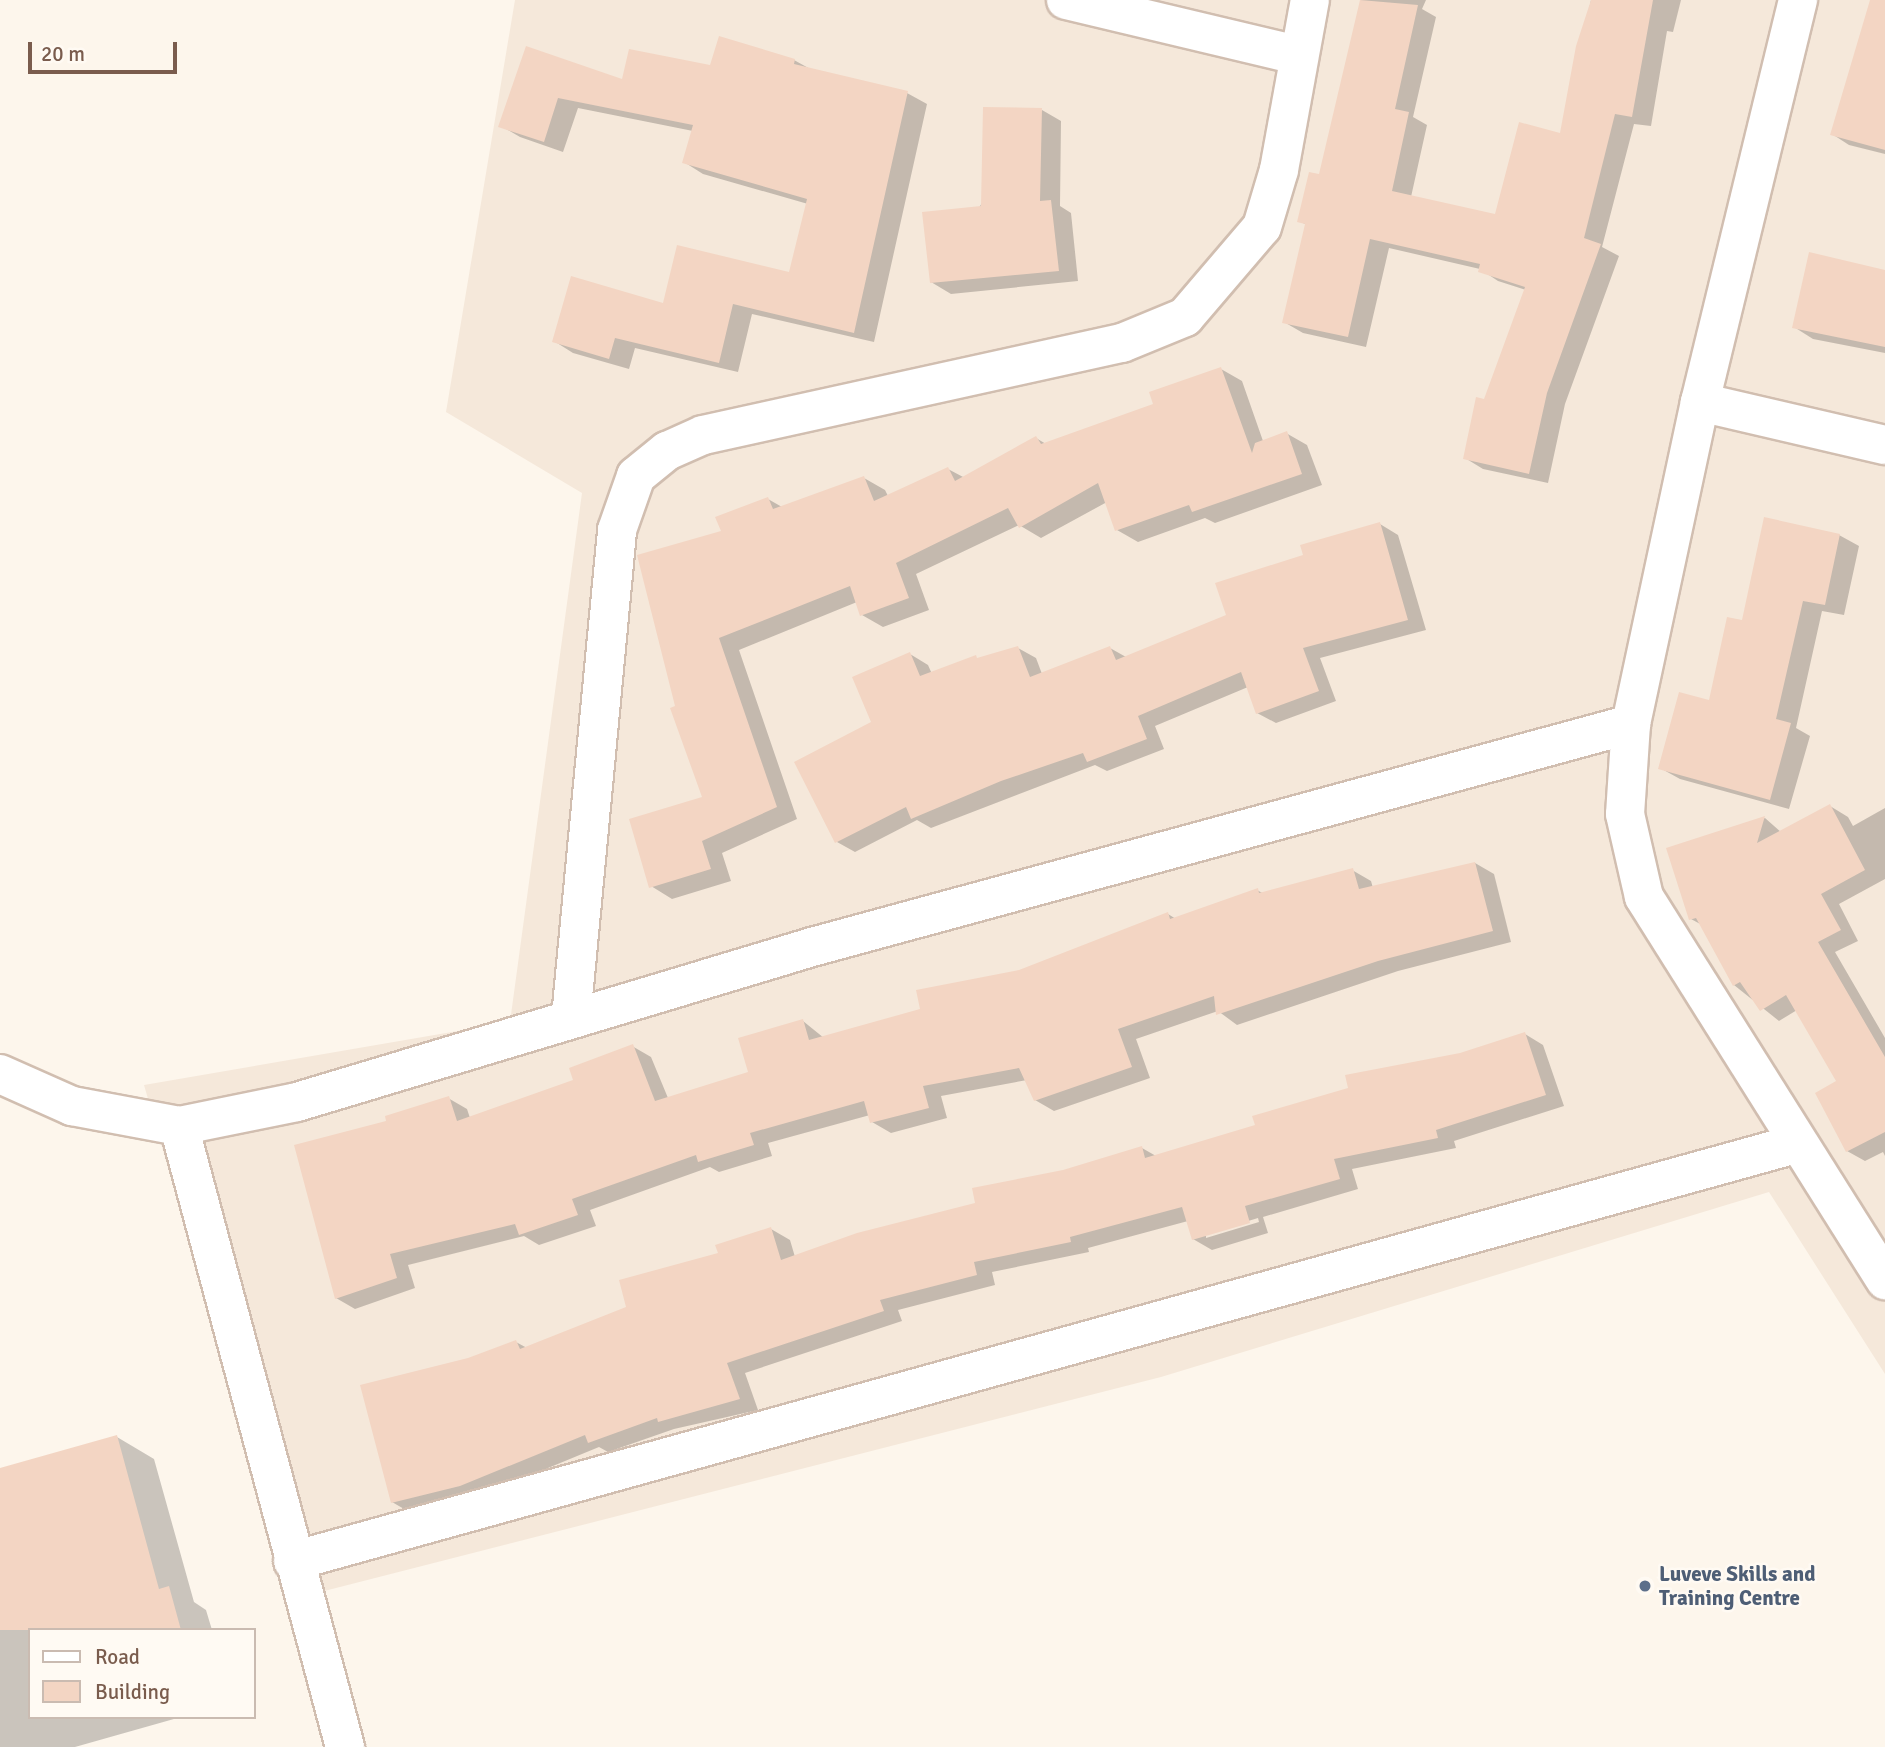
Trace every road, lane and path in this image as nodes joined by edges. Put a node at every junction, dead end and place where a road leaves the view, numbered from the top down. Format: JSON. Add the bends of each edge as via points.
{"nodes":[{"id":1,"x":1066,"y":0,"type":"edge"},
{"id":2,"x":1310,"y":0,"type":"edge"},
{"id":3,"x":1798,"y":0,"type":"edge"},
{"id":4,"x":1297,"y":55,"type":"junction"},
{"id":5,"x":1700,"y":402,"type":"junction"},
{"id":6,"x":1885,"y":445,"type":"edge"},
{"id":7,"x":1631,"y":724,"type":"junction"},
{"id":8,"x":571,"y":1018,"type":"junction"},
{"id":9,"x":0,"y":1074,"type":"edge"},
{"id":10,"x":179,"y":1126,"type":"junction"},
{"id":11,"x":1796,"y":1144,"type":"junction"},
{"id":12,"x":1885,"y":1280,"type":"edge"},
{"id":13,"x":293,"y":1561,"type":"junction"},
{"id":14,"x":345,"y":1747,"type":"edge"}],
"edges":[{"from":1,"to":4,"type":"street"},
{"from":2,"to":4,"type":"street"},
{"from":3,"to":5,"type":"street"},
{"from":4,"to":8,"type":"street","via":[[1279,170],[1262,227],[1185,317],[1122,343],[703,435],[667,451],[636,476],[617,530]]},
{"from":5,"to":6,"type":"street"},
{"from":5,"to":7,"type":"street"},
{"from":7,"to":8,"type":"street","via":[[813,947]]},
{"from":7,"to":11,"type":"street","via":[[1625,814],[1644,897]]},
{"from":8,"to":10,"type":"street","via":[[297,1102]]},
{"from":9,"to":10,"type":"street","via":[[72,1106]]},
{"from":10,"to":13,"type":"street"},
{"from":11,"to":12,"type":"street"},
{"from":11,"to":13,"type":"street"},
{"from":13,"to":14,"type":"street"}]}
